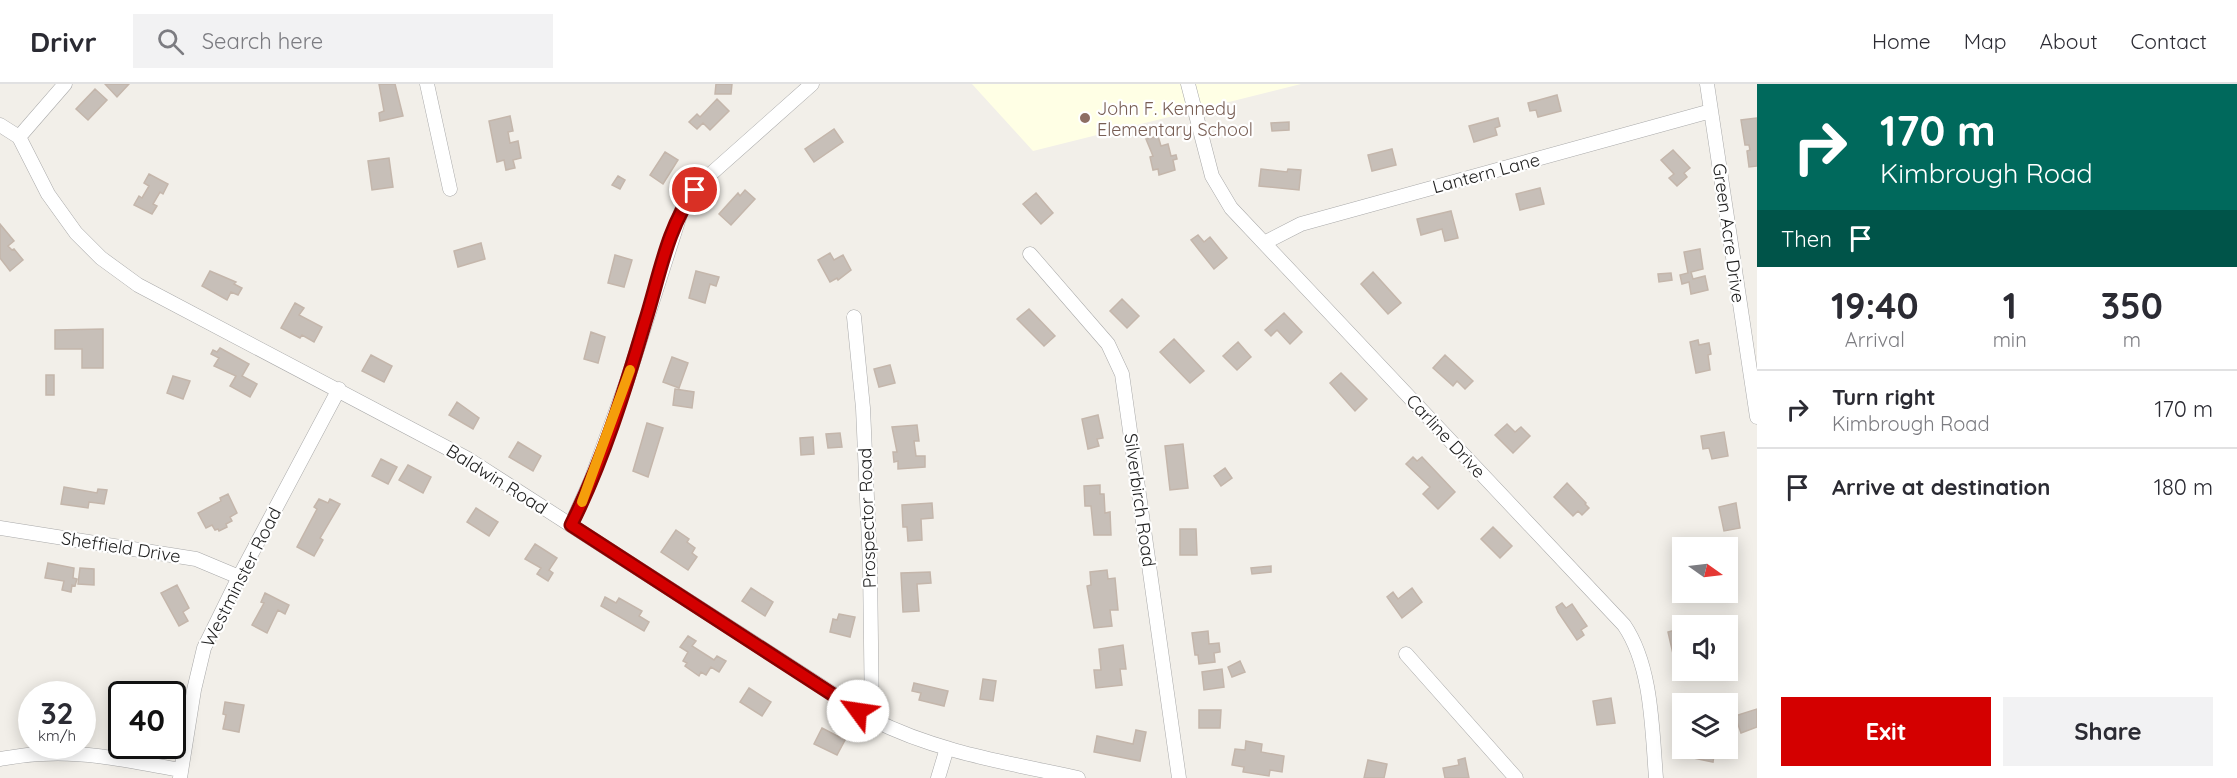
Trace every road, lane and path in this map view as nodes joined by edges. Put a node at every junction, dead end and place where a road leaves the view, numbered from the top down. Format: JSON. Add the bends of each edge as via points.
{"nodes":[{"id":1,"x":65,"y":84,"type":"edge"},
{"id":2,"x":427,"y":84,"type":"edge"},
{"id":3,"x":812,"y":84,"type":"edge"},
{"id":4,"x":1188,"y":84,"type":"edge"},
{"id":5,"x":1707,"y":84,"type":"edge"},
{"id":6,"x":1711,"y":111,"type":"junction"},
{"id":7,"x":0,"y":124,"type":"edge"},
{"id":8,"x":19,"y":137,"type":"junction"},
{"id":9,"x":450,"y":189,"type":"dead end"},
{"id":10,"x":1264,"y":243,"type":"junction"},
{"id":11,"x":1030,"y":254,"type":"dead end"},
{"id":12,"x":854,"y":317,"type":"dead end"},
{"id":13,"x":339,"y":390,"type":"junction"},
{"id":14,"x":1757,"y":417,"type":"edge"},
{"id":15,"x":571,"y":525,"type":"junction"},
{"id":16,"x":0,"y":528,"type":"edge"},
{"id":17,"x":239,"y":577,"type":"junction"},
{"id":18,"x":1406,"y":654,"type":"dead end"},
{"id":19,"x":872,"y":719,"type":"junction"},
{"id":20,"x":947,"y":748,"type":"junction"},
{"id":21,"x":0,"y":759,"type":"edge"},
{"id":22,"x":180,"y":774,"type":"edge"},
{"id":23,"x":938,"y":778,"type":"edge"},
{"id":24,"x":1078,"y":778,"type":"edge"},
{"id":25,"x":1179,"y":778,"type":"edge"},
{"id":26,"x":1516,"y":778,"type":"edge"},
{"id":27,"x":1656,"y":778,"type":"edge"}],
"edges":[{"from":1,"to":8,"type":"street"},
{"from":2,"to":9,"type":"street"},
{"from":3,"to":15,"type":"street","via":[[704,180],[681,212],[627,381]]},
{"from":4,"to":10,"type":"street","name":"Carline Drive","via":[[1215,183]]},
{"from":5,"to":6,"type":"street","name":"Green Acre Drive"},
{"from":6,"to":10,"type":"street","name":"Lantern Lane","via":[[1301,224]]},
{"from":6,"to":14,"type":"street","name":"Green Acre Drive"},
{"from":7,"to":8,"type":"street"},
{"from":8,"to":13,"type":"street","name":"Baldwin Road","via":[[30,163],[67,222],[109,264],[164,300]]},
{"from":10,"to":27,"type":"street","name":"Carline Drive","via":[[1624,625],[1638,647],[1642,663]]},
{"from":11,"to":25,"type":"street","name":"Silverbirch Road","via":[[1108,344],[1122,374]]},
{"from":12,"to":19,"type":"street","name":"Prospector Road","via":[[864,408]]},
{"from":13,"to":15,"type":"street","name":"Baldwin Road","via":[[468,459]]},
{"from":13,"to":17,"type":"street","name":"Westminster Road"},
{"from":15,"to":19,"type":"street","name":"Baldwin Road"},
{"from":16,"to":17,"type":"street","name":"Sheffield Drive","via":[[196,559]]},
{"from":17,"to":22,"type":"street","name":"Westminster Road","via":[[204,648]]},
{"from":18,"to":26,"type":"street"},
{"from":19,"to":20,"type":"street","name":"Baldwin Road","via":[[902,734]]},
{"from":20,"to":23,"type":"street"},
{"from":20,"to":24,"type":"street","name":"Baldwin Road"},
{"from":21,"to":22,"type":"street","via":[[42,754],[99,756]]}]}
